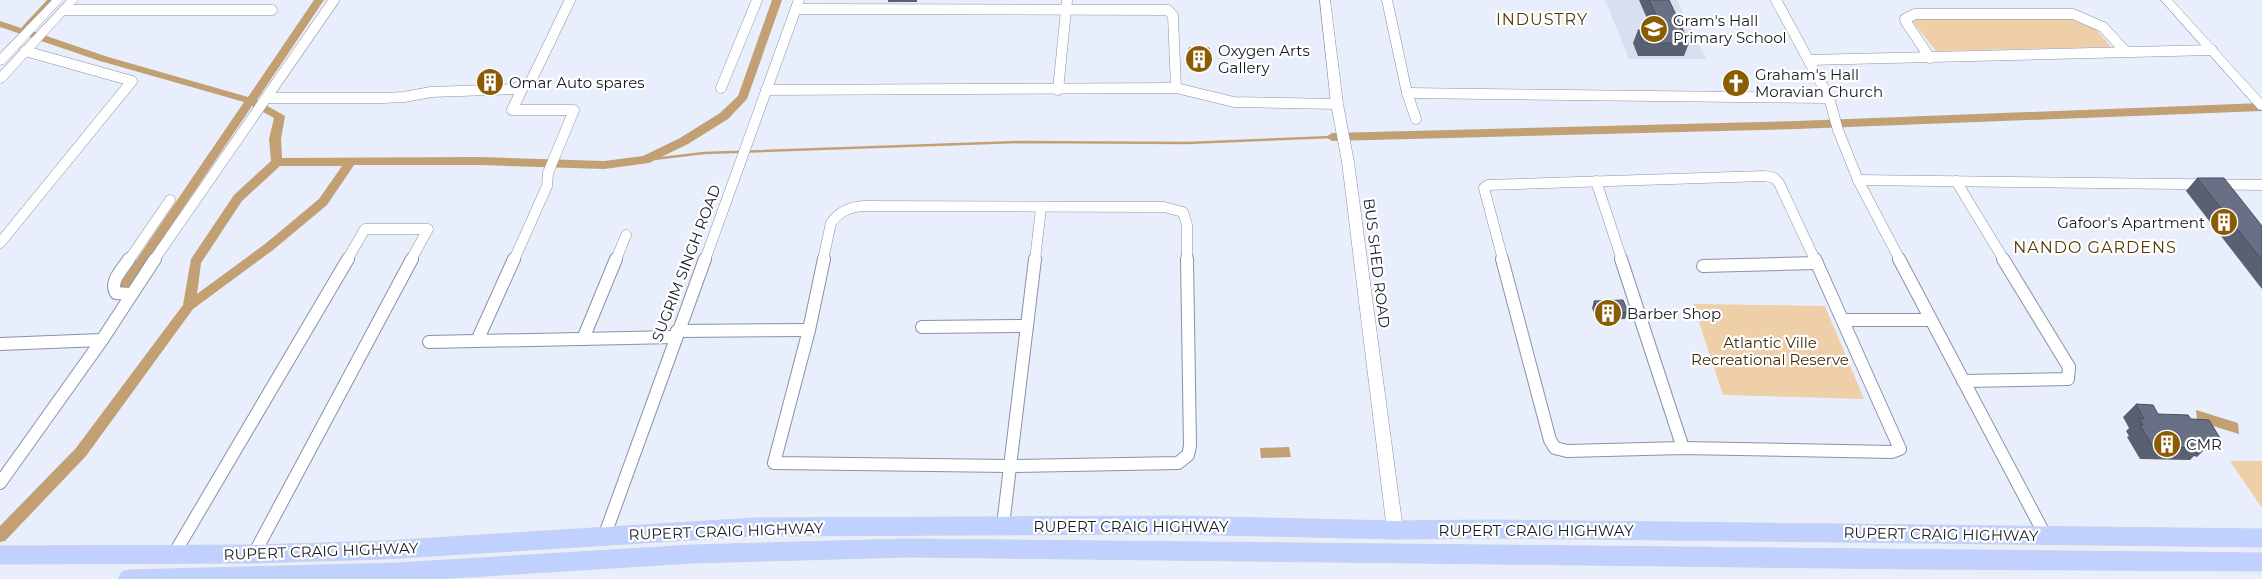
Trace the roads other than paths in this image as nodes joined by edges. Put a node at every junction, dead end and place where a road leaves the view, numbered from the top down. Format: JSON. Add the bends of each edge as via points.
{"nodes":[{"id":1,"x":73,"y":0,"type":"edge"},
{"id":2,"x":334,"y":0,"type":"edge"},
{"id":3,"x":570,"y":0,"type":"edge"},
{"id":4,"x":757,"y":0,"type":"edge"},
{"id":5,"x":1325,"y":0,"type":"edge"},
{"id":6,"x":1387,"y":0,"type":"edge"},
{"id":7,"x":1776,"y":0,"type":"edge"},
{"id":8,"x":2166,"y":0,"type":"edge"},
{"id":9,"x":61,"y":5,"type":"edge"},
{"id":10,"x":798,"y":5,"type":"edge"},
{"id":11,"x":1066,"y":5,"type":"edge"},
{"id":12,"x":272,"y":10,"type":"dead end"},
{"id":13,"x":29,"y":47,"type":"junction"},
{"id":14,"x":2212,"y":50,"type":"junction"},
{"id":15,"x":2126,"y":52,"type":"junction"},
{"id":16,"x":1930,"y":58,"type":"junction"},
{"id":17,"x":1809,"y":60,"type":"junction"},
{"id":18,"x":0,"y":61,"type":"edge"},
{"id":19,"x":0,"y":79,"type":"edge"},
{"id":20,"x":524,"y":86,"type":"junction"},
{"id":21,"x":721,"y":88,"type":"dead end"},
{"id":22,"x":1176,"y":88,"type":"junction"},
{"id":23,"x":766,"y":90,"type":"junction"},
{"id":24,"x":1058,"y":90,"type":"junction"},
{"id":25,"x":1407,"y":93,"type":"junction"},
{"id":26,"x":267,"y":98,"type":"junction"},
{"id":27,"x":1830,"y":98,"type":"junction"},
{"id":28,"x":1338,"y":104,"type":"junction"},
{"id":29,"x":2262,"y":106,"type":"edge"},
{"id":30,"x":1416,"y":119,"type":"dead end"},
{"id":31,"x":1858,"y":180,"type":"junction"},
{"id":32,"x":1596,"y":181,"type":"junction"},
{"id":33,"x":1956,"y":181,"type":"junction"},
{"id":34,"x":2262,"y":185,"type":"edge"},
{"id":35,"x":170,"y":200,"type":"dead end"},
{"id":36,"x":1041,"y":208,"type":"junction"},
{"id":37,"x":626,"y":235,"type":"dead end"},
{"id":38,"x":0,"y":243,"type":"edge"},
{"id":39,"x":1817,"y":263,"type":"junction"},
{"id":40,"x":1703,"y":266,"type":"dead end"},
{"id":41,"x":130,"y":294,"type":"junction"},
{"id":42,"x":1844,"y":320,"type":"junction"},
{"id":43,"x":1930,"y":320,"type":"junction"},
{"id":44,"x":1027,"y":326,"type":"junction"},
{"id":45,"x":922,"y":327,"type":"dead end"},
{"id":46,"x":809,"y":330,"type":"junction"},
{"id":47,"x":676,"y":334,"type":"junction"},
{"id":48,"x":583,"y":339,"type":"junction"},
{"id":49,"x":102,"y":340,"type":"junction"},
{"id":50,"x":477,"y":341,"type":"junction"},
{"id":51,"x":429,"y":342,"type":"dead end"},
{"id":52,"x":0,"y":344,"type":"edge"},
{"id":53,"x":1963,"y":381,"type":"junction"},
{"id":54,"x":1682,"y":448,"type":"junction"},
{"id":55,"x":1010,"y":466,"type":"junction"},
{"id":56,"x":0,"y":483,"type":"edge"},
{"id":57,"x":1003,"y":525,"type":"junction"},
{"id":58,"x":1395,"y":530,"type":"junction"},
{"id":59,"x":2045,"y":535,"type":"junction"},
{"id":60,"x":604,"y":536,"type":"junction"},
{"id":61,"x":2262,"y":538,"type":"edge"},
{"id":62,"x":174,"y":554,"type":"junction"},
{"id":63,"x":254,"y":554,"type":"junction"},
{"id":64,"x":1,"y":556,"type":"edge"},
{"id":65,"x":2262,"y":562,"type":"edge"},
{"id":66,"x":129,"y":579,"type":"edge"},
{"id":67,"x":142,"y":579,"type":"edge"}],
"edges":[{"from":1,"to":9,"type":"street"},
{"from":2,"to":26,"type":"street"},
{"from":3,"to":20,"type":"street","via":[[531,81]]},
{"from":4,"to":21,"type":"street"},
{"from":5,"to":28,"type":"street","name":"BUS SHED ROAD"},
{"from":6,"to":25,"type":"street"},
{"from":7,"to":17,"type":"street"},
{"from":8,"to":14,"type":"street"},
{"from":9,"to":12,"type":"street"},
{"from":9,"to":13,"type":"street"},
{"from":9,"to":18,"type":"street","via":[[29,29]]},
{"from":10,"to":11,"type":"street"},
{"from":10,"to":23,"type":"street","name":"SUGRIM SINGH ROAD"},
{"from":11,"to":22,"type":"street","via":[[1170,11],[1173,16]]},
{"from":11,"to":24,"type":"street"},
{"from":13,"to":19,"type":"street"},
{"from":13,"to":38,"type":"street","via":[[132,81]]},
{"from":14,"to":15,"type":"street"},
{"from":14,"to":29,"type":"street"},
{"from":15,"to":16,"type":"street"},
{"from":15,"to":16,"type":"street","via":[[2103,27],[2073,14],[1929,13],[1910,16],[1906,22]]},
{"from":16,"to":17,"type":"street"},
{"from":17,"to":27,"type":"street"},
{"from":20,"to":26,"type":"street","via":[[431,92],[404,97]]},
{"from":20,"to":50,"type":"street","via":[[512,110],[574,110],[548,174],[547,186]]},
{"from":22,"to":24,"type":"street"},
{"from":22,"to":28,"type":"street","via":[[1234,102]]},
{"from":23,"to":24,"type":"street"},
{"from":23,"to":47,"type":"street","name":"SUGRIM SINGH ROAD"},
{"from":25,"to":27,"type":"street"},
{"from":25,"to":30,"type":"street"},
{"from":26,"to":41,"type":"street"},
{"from":27,"to":31,"type":"street","via":[[1838,130]]},
{"from":28,"to":58,"type":"street","name":"BUS SHED ROAD"},
{"from":31,"to":33,"type":"street"},
{"from":31,"to":43,"type":"street"},
{"from":32,"to":39,"type":"street","via":[[1774,178]]},
{"from":32,"to":54,"type":"street"},
{"from":32,"to":54,"type":"street","via":[[1488,185],[1484,188],[1550,440],[1555,448],[1567,451]]},
{"from":33,"to":34,"type":"street"},
{"from":33,"to":53,"type":"street","via":[[2069,367],[2068,379]]},
{"from":35,"to":41,"type":"street","via":[[114,281],[116,293]]},
{"from":36,"to":44,"type":"street"},
{"from":36,"to":46,"type":"street","via":[[864,206],[838,213],[831,224]]},
{"from":36,"to":55,"type":"street","via":[[1164,207],[1183,212],[1187,224],[1190,452],[1183,461],[1172,464]]},
{"from":37,"to":48,"type":"street"},
{"from":39,"to":40,"type":"street"},
{"from":39,"to":42,"type":"street"},
{"from":41,"to":49,"type":"street"},
{"from":42,"to":43,"type":"street"},
{"from":42,"to":54,"type":"street","via":[[1900,449],[1892,452]]},
{"from":43,"to":53,"type":"street"},
{"from":44,"to":45,"type":"street"},
{"from":44,"to":55,"type":"street"},
{"from":46,"to":47,"type":"street"},
{"from":46,"to":55,"type":"street","via":[[774,463]]},
{"from":47,"to":48,"type":"street"},
{"from":47,"to":60,"type":"street","name":"SUGRIM SINGH ROAD"},
{"from":48,"to":50,"type":"street"},
{"from":49,"to":52,"type":"street"},
{"from":49,"to":56,"type":"street"},
{"from":50,"to":51,"type":"street"},
{"from":53,"to":59,"type":"street"},
{"from":55,"to":57,"type":"street"},
{"from":57,"to":58,"type":"main road","name":"RUPERT CRAIG HIGHWAY"},
{"from":57,"to":60,"type":"main road","name":"RUPERT CRAIG HIGHWAY","via":[[755,527]]},
{"from":58,"to":59,"type":"main road","name":"RUPERT CRAIG HIGHWAY"},
{"from":59,"to":61,"type":"main road","name":"RUPERT CRAIG HIGHWAY"},
{"from":60,"to":63,"type":"main road","name":"RUPERT CRAIG HIGHWAY","via":[[384,550]]},
{"from":62,"to":63,"type":"main road","name":"RUPERT CRAIG HIGHWAY"},
{"from":62,"to":63,"type":"street","via":[[365,230],[428,229]]},
{"from":62,"to":64,"type":"main road","name":"RUPERT CRAIG HIGHWAY"},
{"from":65,"to":67,"type":"main road","name":"RUPERT CRAIG HIGHWAY","via":[[908,548],[693,554],[397,572]]},
{"from":66,"to":67,"type":"main road","name":"RUPERT CRAIG HIGHWAY"}]}
